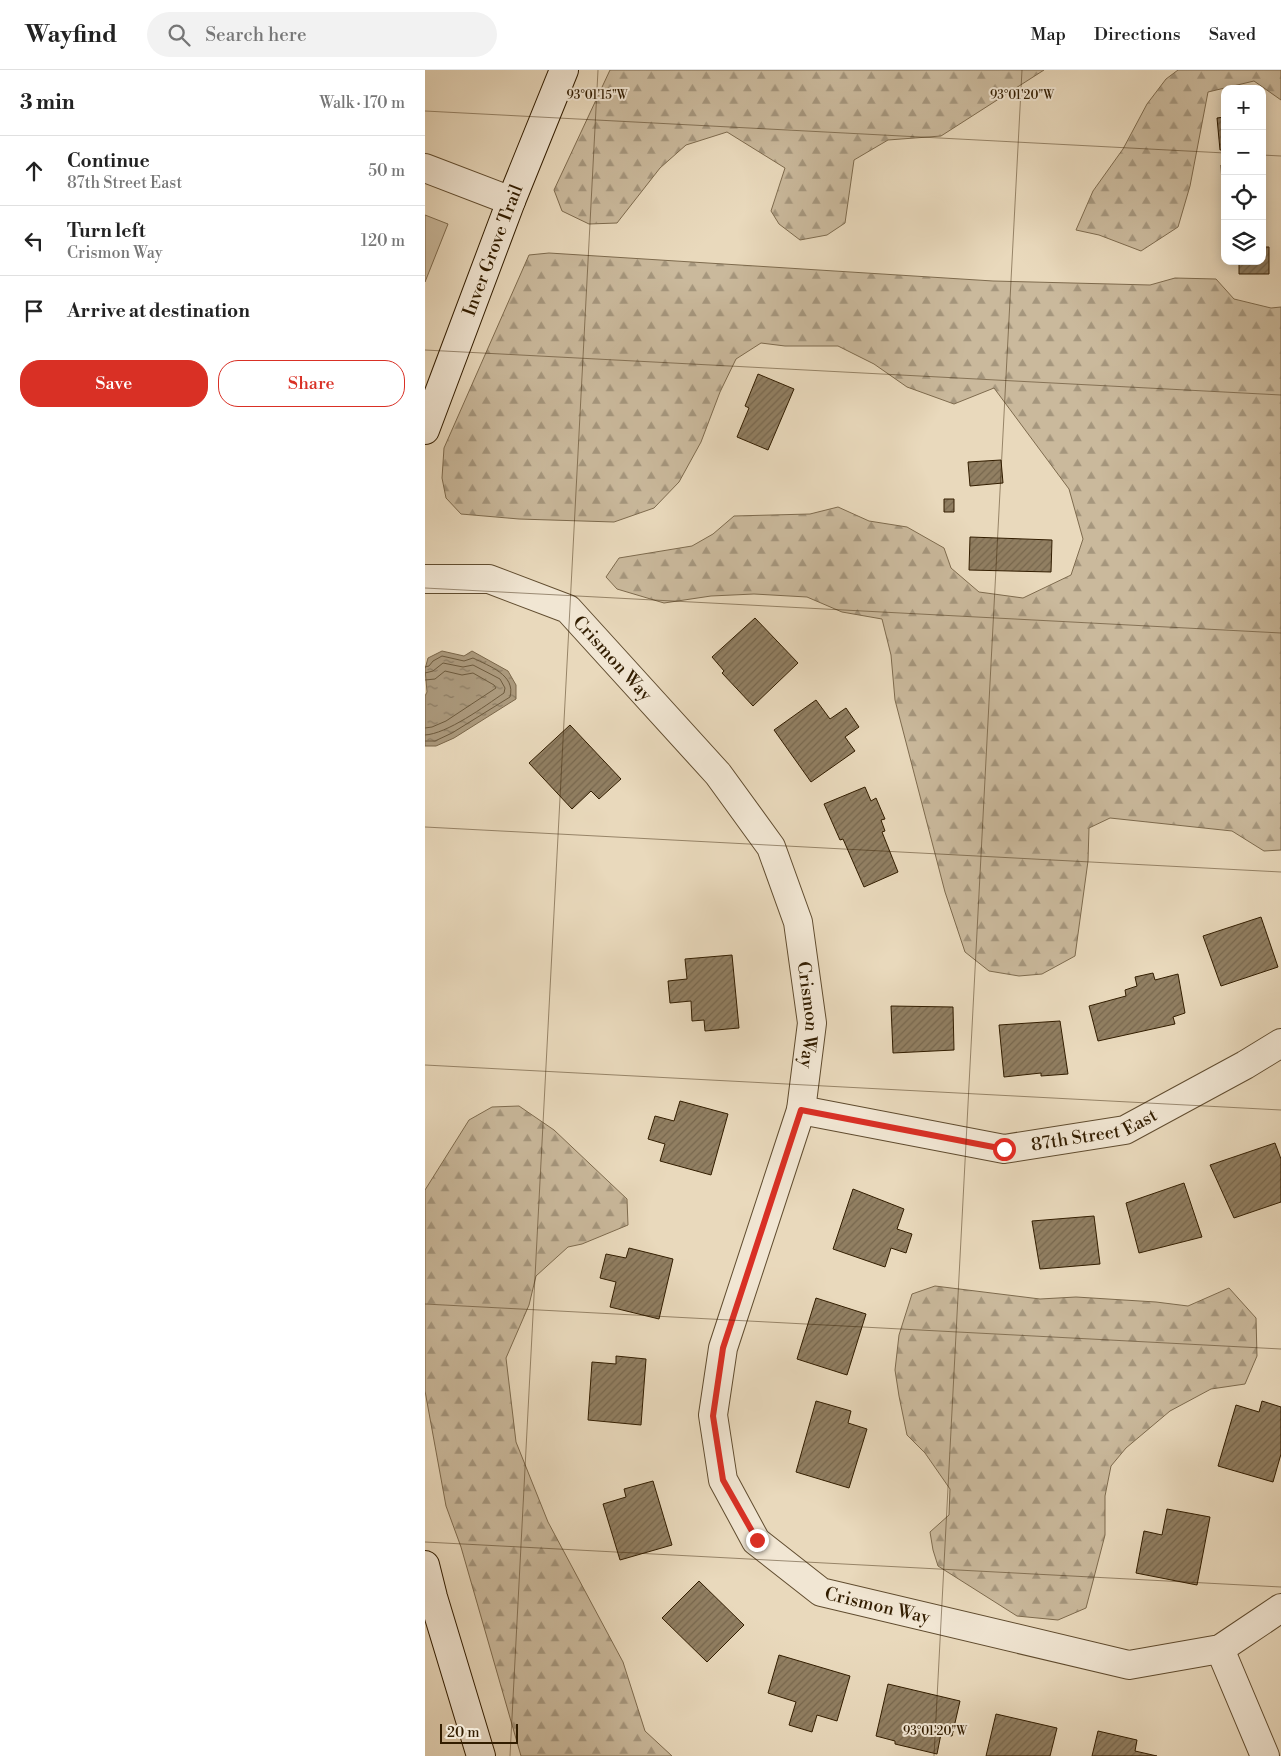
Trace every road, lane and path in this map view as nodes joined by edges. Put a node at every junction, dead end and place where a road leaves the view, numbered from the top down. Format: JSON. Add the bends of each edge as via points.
{"nodes":[{"id":1,"x":564,"y":70,"type":"edge"},
{"id":2,"x":425,"y":168,"type":"edge"},
{"id":3,"x":511,"y":201,"type":"junction"},
{"id":4,"x":425,"y":430,"type":"edge"},
{"id":5,"x":425,"y":579,"type":"edge"},
{"id":6,"x":1281,"y":1043,"type":"edge"},
{"id":7,"x":801,"y":1110,"type":"junction"},
{"id":8,"x":425,"y":1566,"type":"edge"},
{"id":9,"x":1281,"y":1608,"type":"edge"},
{"id":10,"x":1221,"y":1649,"type":"junction"},
{"id":11,"x":481,"y":1756,"type":"edge"},
{"id":12,"x":1265,"y":1756,"type":"edge"}],
"edges":[{"from":1,"to":3,"type":"street","name":"Inver Grove Trail"},
{"from":2,"to":3,"type":"street"},
{"from":3,"to":4,"type":"street","name":"Inver Grove Trail"},
{"from":5,"to":7,"type":"street","name":"Crismon Way","via":[[489,579],[568,609],[718,774],[771,847],[798,922],[812,1023]]},
{"from":6,"to":7,"type":"street","name":"87th Street East","via":[[1125,1130],[1004,1149]]},
{"from":7,"to":10,"type":"street","name":"Crismon Way","via":[[723,1348],[713,1416],[723,1480],[757,1540],[821,1592],[1109,1661],[1129,1665]]},
{"from":8,"to":11,"type":"street"},
{"from":9,"to":10,"type":"street","name":"Crismon Way"},
{"from":10,"to":12,"type":"street"}]}
